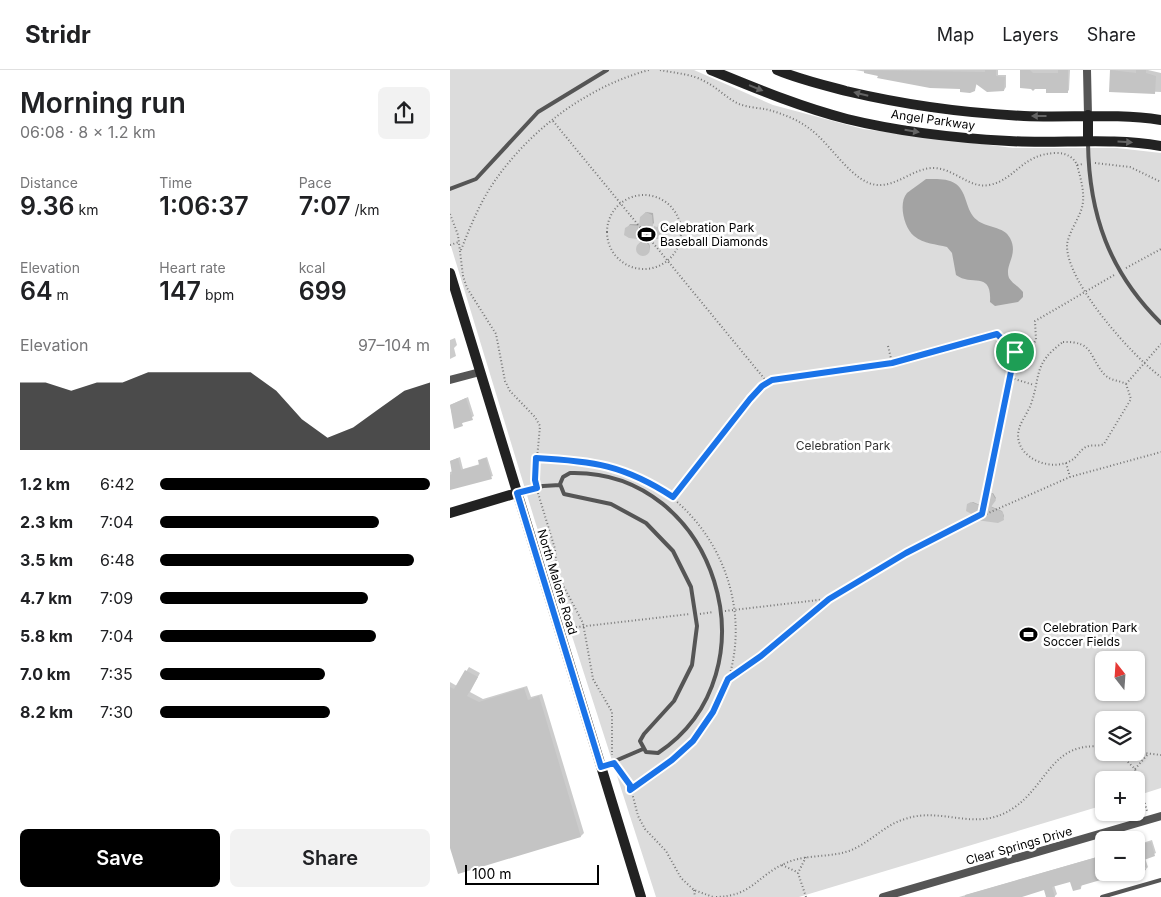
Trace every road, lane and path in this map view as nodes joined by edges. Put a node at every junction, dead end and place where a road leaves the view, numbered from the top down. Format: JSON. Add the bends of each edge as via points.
{"nodes":[{"id":1,"x":606,"y":70,"type":"edge"},
{"id":2,"x":649,"y":70,"type":"edge"},
{"id":3,"x":660,"y":70,"type":"edge"},
{"id":4,"x":711,"y":70,"type":"edge"},
{"id":5,"x":777,"y":70,"type":"edge"},
{"id":6,"x":1087,"y":70,"type":"edge"},
{"id":7,"x":1088,"y":115,"type":"junction"},
{"id":8,"x":1161,"y":120,"type":"edge"},
{"id":9,"x":553,"y":121,"type":"junction"},
{"id":10,"x":1088,"y":140,"type":"junction"},
{"id":11,"x":1161,"y":146,"type":"edge"},
{"id":12,"x":1088,"y":162,"type":"junction"},
{"id":13,"x":1077,"y":165,"type":"junction"},
{"id":14,"x":1161,"y":182,"type":"edge"},
{"id":15,"x":450,"y":189,"type":"edge"},
{"id":16,"x":620,"y":203,"type":"junction"},
{"id":17,"x":450,"y":214,"type":"edge"},
{"id":18,"x":459,"y":242,"type":"junction"},
{"id":19,"x":450,"y":245,"type":"edge"},
{"id":20,"x":1161,"y":249,"type":"edge"},
{"id":21,"x":460,"y":252,"type":"junction"},
{"id":22,"x":668,"y":261,"type":"junction"},
{"id":23,"x":1120,"y":271,"type":"junction"},
{"id":24,"x":450,"y":273,"type":"edge"},
{"id":25,"x":1086,"y":291,"type":"junction"},
{"id":26,"x":1161,"y":323,"type":"edge"},
{"id":27,"x":1161,"y":344,"type":"edge"},
{"id":28,"x":888,"y":346,"type":"dead end"},
{"id":29,"x":1015,"y":352,"type":"junction"},
{"id":30,"x":892,"y":363,"type":"junction"},
{"id":31,"x":1144,"y":363,"type":"junction"},
{"id":32,"x":480,"y":372,"type":"junction"},
{"id":33,"x":1009,"y":377,"type":"junction"},
{"id":34,"x":1161,"y":377,"type":"edge"},
{"id":35,"x":450,"y":380,"type":"edge"},
{"id":36,"x":767,"y":383,"type":"junction"},
{"id":37,"x":1126,"y":384,"type":"junction"},
{"id":38,"x":1034,"y":386,"type":"junction"},
{"id":39,"x":1161,"y":452,"type":"edge"},
{"id":40,"x":536,"y":458,"type":"junction"},
{"id":41,"x":1066,"y":462,"type":"junction"},
{"id":42,"x":1070,"y":477,"type":"junction"},
{"id":43,"x":560,"y":485,"type":"junction"},
{"id":44,"x":537,"y":488,"type":"junction"},
{"id":45,"x":517,"y":493,"type":"junction"},
{"id":46,"x":673,"y":497,"type":"junction"},
{"id":47,"x":450,"y":513,"type":"edge"},
{"id":48,"x":982,"y":514,"type":"junction"},
{"id":49,"x":728,"y":679,"type":"junction"},
{"id":50,"x":1095,"y":746,"type":"edge"},
{"id":51,"x":643,"y":749,"type":"junction"},
{"id":52,"x":1145,"y":754,"type":"edge"},
{"id":53,"x":1148,"y":754,"type":"junction"},
{"id":54,"x":1161,"y":755,"type":"edge"},
{"id":55,"x":1127,"y":761,"type":"edge"},
{"id":56,"x":614,"y":763,"type":"junction"},
{"id":57,"x":601,"y":767,"type":"junction"},
{"id":58,"x":1135,"y":769,"type":"junction"},
{"id":59,"x":630,"y":790,"type":"junction"},
{"id":60,"x":1160,"y":816,"type":"edge"},
{"id":61,"x":1149,"y":819,"type":"junction"},
{"id":62,"x":1161,"y":825,"type":"edge"},
{"id":63,"x":806,"y":856,"type":"junction"},
{"id":64,"x":782,"y":865,"type":"junction"},
{"id":65,"x":798,"y":873,"type":"junction"},
{"id":66,"x":1161,"y":880,"type":"edge"},
{"id":67,"x":694,"y":890,"type":"junction"},
{"id":68,"x":641,"y":897,"type":"edge"},
{"id":69,"x":695,"y":897,"type":"edge"},
{"id":70,"x":712,"y":897,"type":"edge"},
{"id":71,"x":806,"y":897,"type":"edge"},
{"id":72,"x":883,"y":897,"type":"edge"},
{"id":73,"x":1102,"y":897,"type":"edge"}],
"edges":[{"from":1,"to":15,"type":"lane","via":[[538,112],[476,179]]},
{"from":2,"to":9,"type":"path","via":[[606,86]]},
{"from":3,"to":13,"type":"path","via":[[703,80],[741,104],[794,119],[822,138],[859,179],[868,184],[881,185],[932,168],[948,170],[980,186],[990,185],[1031,158],[1049,153],[1067,155]]},
{"from":4,"to":10,"type":"main road","name":"Angel Parkway","one_way":true,"via":[[796,103],[911,132],[1012,141]]},
{"from":7,"to":5,"type":"main road","name":"Angel Parkway","one_way":true,"via":[[1025,116],[934,109],[877,98]]},
{"from":6,"to":7,"type":"street"},
{"from":7,"to":8,"type":"main road","name":"Angel Parkway"},
{"from":7,"to":10,"type":"main road"},
{"from":9,"to":16,"type":"path"},
{"from":9,"to":21,"type":"path","via":[[526,144],[492,185]]},
{"from":10,"to":11,"type":"main road","name":"Angel Parkway","one_way":true},
{"from":10,"to":12,"type":"lane"},
{"from":12,"to":13,"type":"path"},
{"from":12,"to":14,"type":"path","via":[[1130,168]]},
{"from":12,"to":23,"type":"lane","via":[[1096,217]]},
{"from":13,"to":25,"type":"path","via":[[1083,196],[1082,211],[1067,246]]},
{"from":16,"to":22,"type":"path"},
{"from":16,"to":22,"type":"path","via":[[633,196],[648,195],[662,199],[673,208],[680,221],[682,236]]},
{"from":16,"to":22,"type":"path","via":[[610,214],[606,228],[607,243],[614,256],[626,266],[640,270],[655,268]]},
{"from":17,"to":18,"type":"path"},
{"from":18,"to":19,"type":"path"},
{"from":18,"to":21,"type":"path"},
{"from":20,"to":23,"type":"path"},
{"from":21,"to":40,"type":"path","via":[[467,288],[496,334],[510,392],[540,426]]},
{"from":22,"to":36,"type":"path"},
{"from":23,"to":25,"type":"path"},
{"from":23,"to":26,"type":"lane"},
{"from":24,"to":32,"type":"main road","name":"North Malone Road"},
{"from":25,"to":29,"type":"path","via":[[1035,321],[1036,340],[1033,346],[1029,351]]},
{"from":25,"to":31,"type":"path","via":[[1117,335]]},
{"from":27,"to":31,"type":"path"},
{"from":28,"to":30,"type":"path"},
{"from":29,"to":30,"type":"path","via":[[997,334]]},
{"from":29,"to":33,"type":"path"},
{"from":30,"to":36,"type":"path"},
{"from":31,"to":34,"type":"path"},
{"from":31,"to":37,"type":"path"},
{"from":32,"to":35,"type":"street"},
{"from":32,"to":45,"type":"main road","name":"North Malone Road"},
{"from":33,"to":38,"type":"path"},
{"from":33,"to":48,"type":"path"},
{"from":36,"to":46,"type":"path","via":[[750,399]]},
{"from":37,"to":38,"type":"path","via":[[1109,378],[1093,353],[1077,342],[1063,342],[1044,360]]},
{"from":37,"to":41,"type":"path","via":[[1131,399],[1110,438],[1099,446],[1086,446]]},
{"from":38,"to":41,"type":"path","via":[[1018,436],[1021,447],[1037,462]]},
{"from":39,"to":42,"type":"path"},
{"from":40,"to":44,"type":"path"},
{"from":40,"to":46,"type":"path","via":[[580,460],[609,466],[646,480]]},
{"from":41,"to":42,"type":"path"},
{"from":42,"to":48,"type":"path"},
{"from":43,"to":44,"type":"lane"},
{"from":43,"to":51,"type":"lane","via":[[568,496],[611,504],[646,523],[673,551],[691,587],[698,626],[692,665],[674,701],[641,737]]},
{"from":43,"to":51,"type":"lane","via":[[566,474],[587,474],[627,484],[651,497],[691,534],[706,557],[716,583],[722,611],[722,640],[717,668],[707,695],[673,742],[658,753],[649,754]]},
{"from":44,"to":45,"type":"lane"},
{"from":44,"to":56,"type":"path","via":[[554,549],[557,574],[583,623],[593,678],[612,712],[611,752]]},
{"from":45,"to":47,"type":"main road"},
{"from":45,"to":57,"type":"main road","name":"North Malone Road"},
{"from":46,"to":49,"type":"path","via":[[692,515],[711,542],[731,590],[735,638]]},
{"from":48,"to":49,"type":"path","via":[[906,553],[829,599]]},
{"from":49,"to":59,"type":"path","via":[[713,712],[693,741]]},
{"from":50,"to":63,"type":"path","via":[[1076,747],[1050,768],[1024,800],[1004,814],[973,821],[944,815],[915,816],[847,851]]},
{"from":51,"to":56,"type":"lane"},
{"from":52,"to":53,"type":"path"},
{"from":53,"to":54,"type":"path"},
{"from":53,"to":58,"type":"path"},
{"from":55,"to":58,"type":"path"},
{"from":56,"to":57,"type":"lane"},
{"from":56,"to":59,"type":"path","via":[[630,785]]},
{"from":57,"to":68,"type":"main road","name":"North Malone Road"},
{"from":58,"to":61,"type":"path"},
{"from":59,"to":67,"type":"path","via":[[644,829],[666,851],[681,878]]},
{"from":60,"to":61,"type":"street","name":"Clear Springs Drive"},
{"from":60,"to":62,"type":"street"},
{"from":61,"to":72,"type":"street","name":"Clear Springs Drive"},
{"from":63,"to":64,"type":"path"},
{"from":63,"to":65,"type":"path"},
{"from":64,"to":65,"type":"path"},
{"from":64,"to":70,"type":"path","via":[[746,891]]},
{"from":65,"to":71,"type":"path"},
{"from":66,"to":73,"type":"lane"},
{"from":67,"to":69,"type":"path"},
{"from":67,"to":70,"type":"path"}]}
